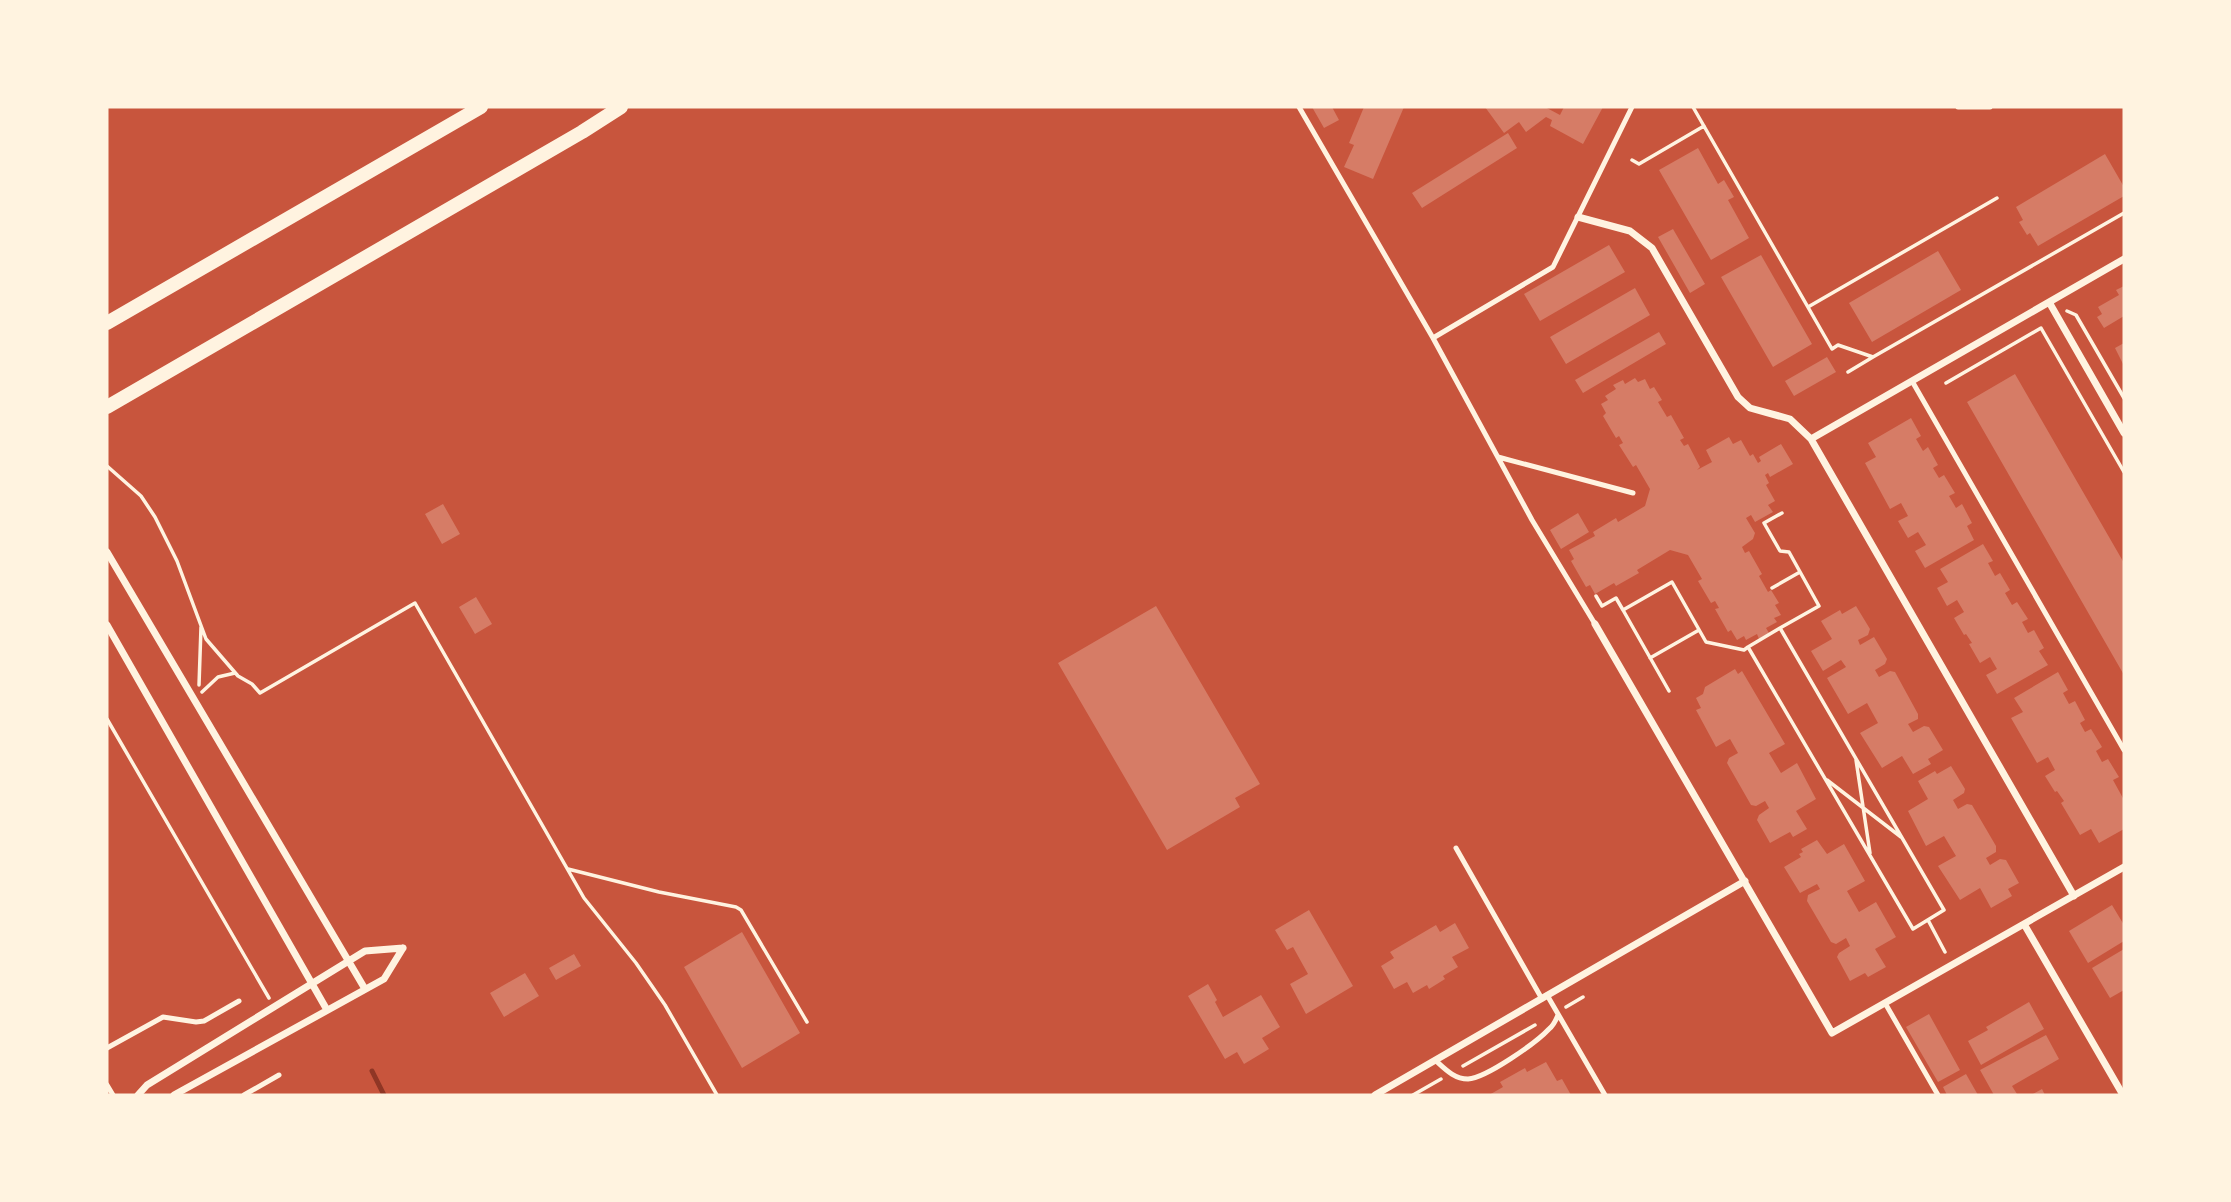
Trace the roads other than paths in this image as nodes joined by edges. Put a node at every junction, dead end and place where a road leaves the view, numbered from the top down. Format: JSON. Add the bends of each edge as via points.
{"nodes":[{"id":1,"x":481,"y":107,"type":"edge"},
{"id":2,"x":621,"y":107,"type":"edge"},
{"id":3,"x":1299,"y":107,"type":"edge"},
{"id":4,"x":1632,"y":107,"type":"edge"},
{"id":5,"x":1958,"y":107,"type":"edge"},
{"id":6,"x":1990,"y":107,"type":"edge"},
{"id":7,"x":1578,"y":217,"type":"junction"},
{"id":8,"x":2124,"y":258,"type":"edge"},
{"id":9,"x":2049,"y":302,"type":"junction"},
{"id":10,"x":107,"y":323,"type":"edge"},
{"id":11,"x":1433,"y":338,"type":"junction"},
{"id":12,"x":1912,"y":381,"type":"junction"},
{"id":13,"x":107,"y":407,"type":"edge"},
{"id":14,"x":2124,"y":433,"type":"edge"},
{"id":15,"x":1811,"y":439,"type":"junction"},
{"id":16,"x":1498,"y":457,"type":"junction"},
{"id":17,"x":1633,"y":493,"type":"dead end"},
{"id":18,"x":107,"y":552,"type":"edge"},
{"id":19,"x":1595,"y":624,"type":"joint"},
{"id":20,"x":107,"y":625,"type":"edge"},
{"id":21,"x":2124,"y":750,"type":"edge"},
{"id":22,"x":1456,"y":848,"type":"dead end"},
{"id":23,"x":2124,"y":867,"type":"edge"},
{"id":24,"x":1745,"y":881,"type":"junction"},
{"id":25,"x":2074,"y":896,"type":"junction"},
{"id":26,"x":2024,"y":924,"type":"junction"},
{"id":27,"x":348,"y":961,"type":"junction"},
{"id":28,"x":311,"y":983,"type":"junction"},
{"id":29,"x":365,"y":989,"type":"junction"},
{"id":30,"x":1544,"y":997,"type":"junction"},
{"id":31,"x":239,"y":1001,"type":"dead end"},
{"id":32,"x":1885,"y":1003,"type":"junction"},
{"id":33,"x":327,"y":1010,"type":"junction"},
{"id":34,"x":1558,"y":1014,"type":"junction"},
{"id":35,"x":107,"y":1048,"type":"edge"},
{"id":36,"x":1435,"y":1060,"type":"junction"},
{"id":37,"x":279,"y":1075,"type":"dead end"},
{"id":38,"x":107,"y":1085,"type":"edge"},
{"id":39,"x":113,"y":1095,"type":"edge"},
{"id":40,"x":138,"y":1095,"type":"edge"},
{"id":41,"x":174,"y":1095,"type":"edge"},
{"id":42,"x":244,"y":1095,"type":"edge"},
{"id":43,"x":1375,"y":1095,"type":"edge"},
{"id":44,"x":1605,"y":1095,"type":"edge"},
{"id":45,"x":1938,"y":1095,"type":"edge"},
{"id":46,"x":2123,"y":1095,"type":"edge"}],
"edges":[{"from":1,"to":10,"type":"main road"},
{"from":2,"to":13,"type":"main road"},
{"from":3,"to":11,"type":"lane"},
{"from":4,"to":7,"type":"lane"},
{"from":5,"to":6,"type":"lane"},
{"from":7,"to":11,"type":"lane","via":[[1553,268]]},
{"from":7,"to":15,"type":"street","via":[[1630,231],[1651,248],[1738,397],[1749,408],[1790,419]]},
{"from":8,"to":9,"type":"street"},
{"from":9,"to":12,"type":"street"},
{"from":9,"to":14,"type":"street"},
{"from":11,"to":16,"type":"lane"},
{"from":12,"to":15,"type":"street"},
{"from":12,"to":21,"type":"lane"},
{"from":15,"to":25,"type":"street"},
{"from":16,"to":17,"type":"lane"},
{"from":16,"to":19,"type":"lane"},
{"from":18,"to":27,"type":"street"},
{"from":19,"to":24,"type":"street"},
{"from":20,"to":28,"type":"street"},
{"from":22,"to":30,"type":"lane"},
{"from":23,"to":25,"type":"street"},
{"from":24,"to":30,"type":"street"},
{"from":24,"to":32,"type":"street","via":[[1832,1033]]},
{"from":25,"to":26,"type":"street"},
{"from":26,"to":32,"type":"street"},
{"from":26,"to":46,"type":"street"},
{"from":27,"to":28,"type":"street"},
{"from":27,"to":29,"type":"street"},
{"from":27,"to":29,"type":"street","via":[[365,951],[403,948],[384,979]]},
{"from":28,"to":33,"type":"street"},
{"from":28,"to":40,"type":"street","via":[[147,1085]]},
{"from":29,"to":33,"type":"street"},
{"from":30,"to":34,"type":"lane"},
{"from":30,"to":36,"type":"street"},
{"from":31,"to":35,"type":"lane","via":[[204,1021],[163,1017]]},
{"from":32,"to":45,"type":"lane"},
{"from":33,"to":41,"type":"street"},
{"from":34,"to":36,"type":"lane","via":[[1550,1028],[1524,1050],[1470,1079],[1454,1077]]},
{"from":34,"to":44,"type":"lane"},
{"from":36,"to":43,"type":"street"},
{"from":37,"to":42,"type":"lane"},
{"from":38,"to":39,"type":"lane"}]}
